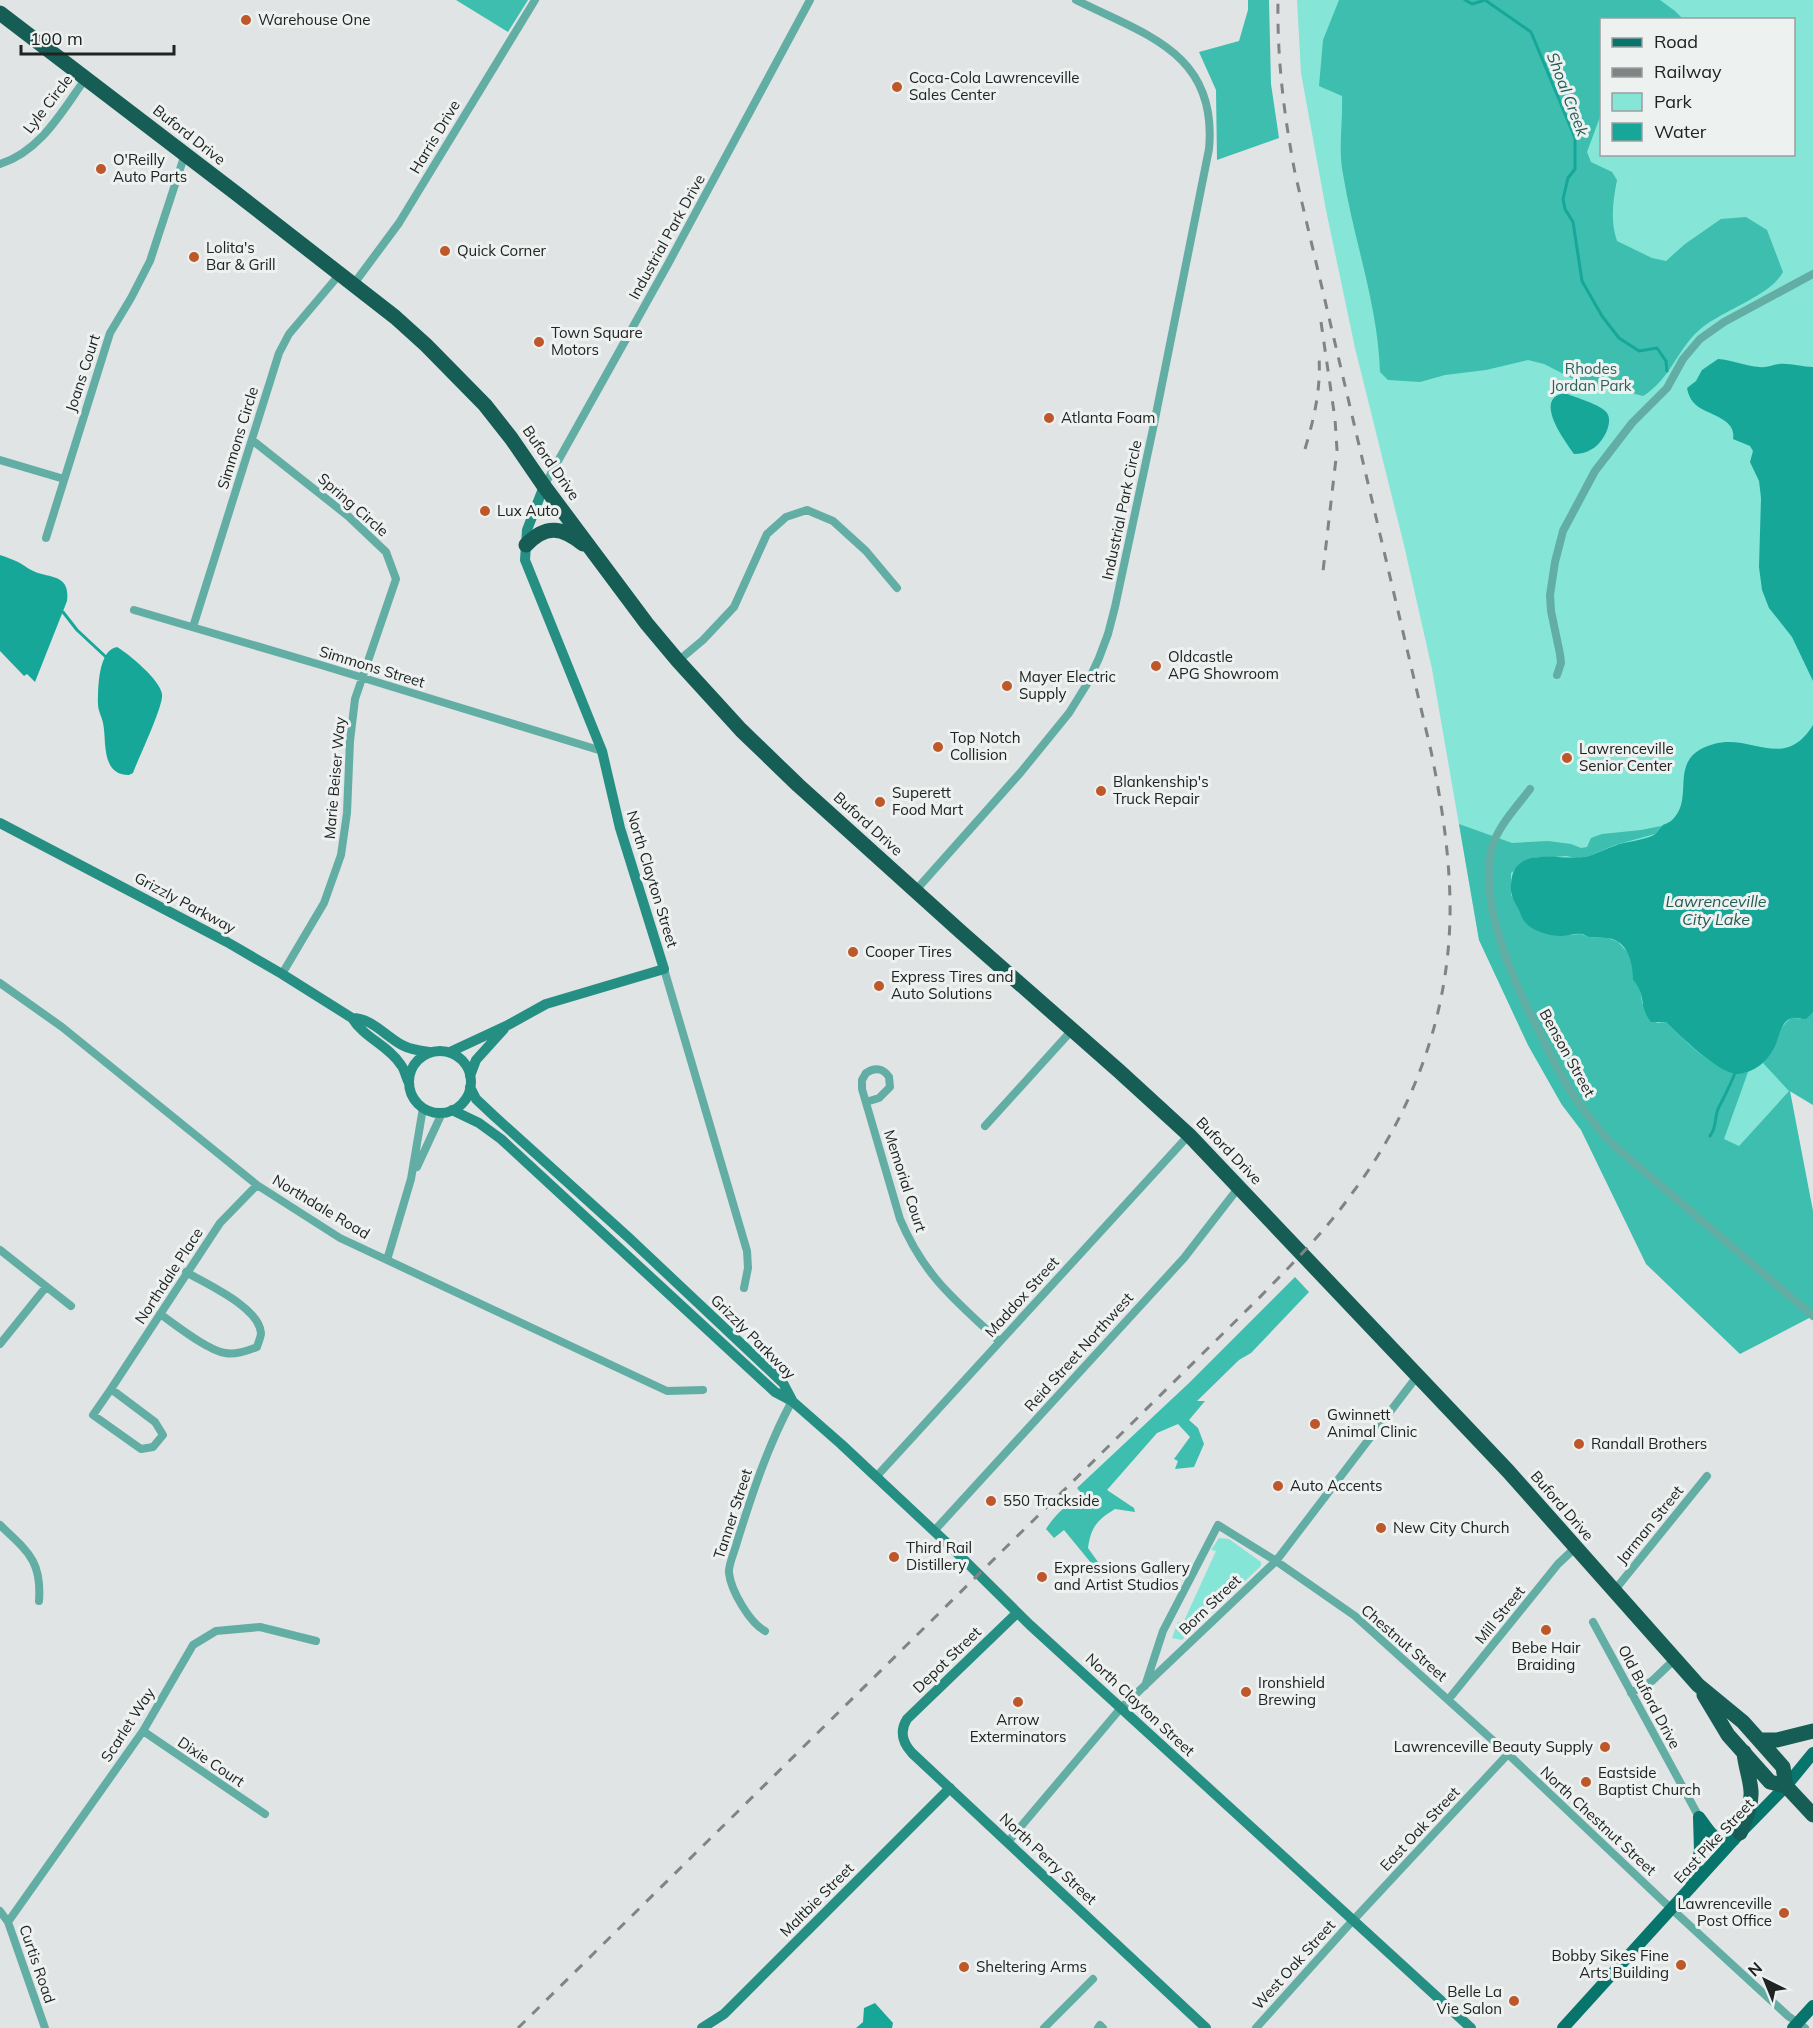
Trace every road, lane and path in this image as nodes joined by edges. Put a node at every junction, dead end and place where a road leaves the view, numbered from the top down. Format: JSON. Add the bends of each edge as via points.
{"nodes":[{"id":1,"x":535,"y":0,"type":"edge"},
{"id":2,"x":810,"y":0,"type":"edge"},
{"id":3,"x":1076,"y":0,"type":"edge"},
{"id":4,"x":0,"y":13,"type":"edge"},
{"id":5,"x":86,"y":78,"type":"junction"},
{"id":6,"x":185,"y":154,"type":"junction"},
{"id":7,"x":0,"y":164,"type":"edge"},
{"id":8,"x":339,"y":274,"type":"junction"},
{"id":9,"x":1813,"y":274,"type":"edge"},
{"id":10,"x":353,"y":285,"type":"junction"},
{"id":11,"x":252,"y":440,"type":"junction"},
{"id":12,"x":0,"y":460,"type":"edge"},
{"id":13,"x":64,"y":479,"type":"junction"},
{"id":14,"x":544,"y":486,"type":"junction"},
{"id":15,"x":46,"y":538,"type":"dead end"},
{"id":16,"x":526,"y":545,"type":"junction"},
{"id":17,"x":594,"y":553,"type":"junction"},
{"id":18,"x":897,"y":588,"type":"dead end"},
{"id":19,"x":134,"y":610,"type":"dead end"},
{"id":20,"x":193,"y":627,"type":"junction"},
{"id":21,"x":678,"y":662,"type":"junction"},
{"id":22,"x":1557,"y":675,"type":"dead end"},
{"id":23,"x":363,"y":679,"type":"junction"},
{"id":24,"x":602,"y":751,"type":"junction"},
{"id":25,"x":1530,"y":789,"type":"dead end"},
{"id":26,"x":0,"y":823,"type":"edge"},
{"id":27,"x":916,"y":890,"type":"junction"},
{"id":28,"x":664,"y":969,"type":"junction"},
{"id":29,"x":282,"y":974,"type":"junction"},
{"id":30,"x":0,"y":983,"type":"edge"},
{"id":31,"x":352,"y":1018,"type":"junction"},
{"id":32,"x":508,"y":1025,"type":"junction"},
{"id":33,"x":1072,"y":1029,"type":"junction"},
{"id":34,"x":430,"y":1052,"type":"junction"},
{"id":35,"x":450,"y":1052,"type":"junction"},
{"id":36,"x":470,"y":1082,"type":"junction"},
{"id":37,"x":409,"y":1083,"type":"junction"},
{"id":38,"x":866,"y":1102,"type":"junction"},
{"id":39,"x":423,"y":1108,"type":"junction"},
{"id":40,"x":447,"y":1111,"type":"junction"},
{"id":41,"x":984,"y":1126,"type":"dead end"},
{"id":42,"x":1188,"y":1135,"type":"junction"},
{"id":43,"x":411,"y":1179,"type":"junction"},
{"id":44,"x":257,"y":1185,"type":"junction"},
{"id":45,"x":1239,"y":1187,"type":"junction"},
{"id":46,"x":0,"y":1250,"type":"edge"},
{"id":47,"x":387,"y":1260,"type":"junction"},
{"id":48,"x":186,"y":1272,"type":"junction"},
{"id":49,"x":46,"y":1287,"type":"junction"},
{"id":50,"x":744,"y":1288,"type":"dead end"},
{"id":51,"x":71,"y":1306,"type":"dead end"},
{"id":52,"x":160,"y":1314,"type":"junction"},
{"id":53,"x":1813,"y":1316,"type":"edge"},
{"id":54,"x":999,"y":1341,"type":"junction"},
{"id":55,"x":0,"y":1344,"type":"edge"},
{"id":56,"x":1418,"y":1375,"type":"junction"},
{"id":57,"x":111,"y":1389,"type":"junction"},
{"id":58,"x":703,"y":1390,"type":"dead end"},
{"id":59,"x":792,"y":1401,"type":"junction"},
{"id":60,"x":876,"y":1476,"type":"junction"},
{"id":61,"x":1707,"y":1476,"type":"dead end"},
{"id":62,"x":0,"y":1525,"type":"edge"},
{"id":63,"x":934,"y":1532,"type":"junction"},
{"id":64,"x":1575,"y":1548,"type":"junction"},
{"id":65,"x":1276,"y":1561,"type":"junction"},
{"id":66,"x":1614,"y":1591,"type":"junction"},
{"id":67,"x":39,"y":1601,"type":"dead end"},
{"id":68,"x":1017,"y":1613,"type":"junction"},
{"id":69,"x":1593,"y":1622,"type":"dead end"},
{"id":70,"x":765,"y":1631,"type":"dead end"},
{"id":71,"x":315,"y":1641,"type":"dead end"},
{"id":72,"x":1675,"y":1659,"type":"junction"},
{"id":73,"x":1698,"y":1685,"type":"junction"},
{"id":74,"x":1144,"y":1686,"type":"junction"},
{"id":75,"x":1631,"y":1693,"type":"junction"},
{"id":76,"x":1448,"y":1700,"type":"junction"},
{"id":77,"x":1120,"y":1708,"type":"junction"},
{"id":78,"x":142,"y":1731,"type":"junction"},
{"id":79,"x":902,"y":1731,"type":"joint"},
{"id":80,"x":1813,"y":1731,"type":"edge"},
{"id":81,"x":1759,"y":1740,"type":"junction"},
{"id":82,"x":1744,"y":1752,"type":"junction"},
{"id":83,"x":1813,"y":1753,"type":"edge"},
{"id":84,"x":1508,"y":1754,"type":"junction"},
{"id":85,"x":1786,"y":1786,"type":"junction"},
{"id":86,"x":950,"y":1788,"type":"junction"},
{"id":87,"x":265,"y":1814,"type":"dead end"},
{"id":88,"x":1813,"y":1815,"type":"edge"},
{"id":89,"x":1699,"y":1817,"type":"junction"},
{"id":90,"x":1737,"y":1837,"type":"junction"},
{"id":91,"x":1007,"y":1842,"type":"junction"},
{"id":92,"x":1689,"y":1890,"type":"junction"},
{"id":93,"x":1672,"y":1909,"type":"junction"},
{"id":94,"x":0,"y":1911,"type":"edge"},
{"id":95,"x":1353,"y":1921,"type":"junction"},
{"id":96,"x":8,"y":1922,"type":"junction"},
{"id":97,"x":1093,"y":1979,"type":"dead end"},
{"id":98,"x":1813,"y":2006,"type":"edge"},
{"id":99,"x":1799,"y":2026,"type":"edge"},
{"id":100,"x":45,"y":2028,"type":"edge"},
{"id":101,"x":702,"y":2028,"type":"edge"},
{"id":102,"x":1044,"y":2028,"type":"edge"},
{"id":103,"x":1098,"y":2028,"type":"edge"},
{"id":104,"x":1103,"y":2028,"type":"edge"},
{"id":105,"x":1206,"y":2028,"type":"edge"},
{"id":106,"x":1256,"y":2028,"type":"edge"},
{"id":107,"x":1471,"y":2028,"type":"edge"},
{"id":108,"x":1563,"y":2028,"type":"edge"}],
"edges":[{"from":1,"to":10,"type":"street","name":"Harris Drive","via":[[399,223]]},
{"from":2,"to":14,"type":"street","name":"Industrial Park Drive"},
{"from":3,"to":27,"type":"street","name":"Industrial Park Circle","via":[[1158,39],[1182,61],[1201,91],[1209,118],[1207,158],[1115,607],[1099,658],[1082,693],[1054,733]]},
{"from":4,"to":5,"type":"highway","name":"Buford Drive"},
{"from":5,"to":6,"type":"highway","name":"Buford Drive"},
{"from":5,"to":7,"type":"street","name":"Lyle Circle","via":[[44,135],[24,153]]},
{"from":6,"to":8,"type":"highway","name":"Buford Drive"},
{"from":6,"to":13,"type":"street","name":"Joans Court","via":[[150,261],[110,333]]},
{"from":8,"to":10,"type":"highway","name":"Buford Drive"},
{"from":8,"to":11,"type":"street","name":"Simmons Circle","via":[[289,334],[279,353]]},
{"from":9,"to":22,"type":"street","via":[[1700,339],[1667,388],[1632,423],[1595,471],[1563,531],[1554,570],[1550,595],[1561,663]]},
{"from":10,"to":14,"type":"highway","name":"Buford Drive","via":[[411,331],[485,405]]},
{"from":11,"to":20,"type":"street","name":"Simmons Circle"},
{"from":11,"to":23,"type":"street","name":"Spring Circle","via":[[348,516],[386,552],[396,579]]},
{"from":12,"to":13,"type":"street"},
{"from":13,"to":15,"type":"street","name":"Joans Court"},
{"from":14,"to":16,"type":"street","name":"North Clayton Street","via":[[527,530]]},
{"from":14,"to":17,"type":"highway","name":"Buford Drive"},
{"from":16,"to":17,"type":"highway","via":[[536,535],[554,530],[570,533]]},
{"from":16,"to":24,"type":"street","name":"North Clayton Street","via":[[525,560]]},
{"from":17,"to":21,"type":"highway","name":"Buford Drive"},
{"from":18,"to":21,"type":"street","via":[[866,551],[833,521],[807,510],[786,517],[767,534],[734,607]]},
{"from":19,"to":20,"type":"street","name":"Simmons Street"},
{"from":20,"to":23,"type":"street","name":"Simmons Street"},
{"from":21,"to":27,"type":"highway","name":"Buford Drive","via":[[770,758]]},
{"from":23,"to":24,"type":"street","name":"Simmons Street"},
{"from":23,"to":29,"type":"street","name":"Marie Beiser Way","via":[[355,699],[341,855],[324,903]]},
{"from":24,"to":28,"type":"street","name":"North Clayton Street","via":[[620,828]]},
{"from":25,"to":53,"type":"street","name":"Benson Street","via":[[1503,824],[1494,843],[1490,881],[1497,930],[1510,971],[1562,1078],[1610,1142]]},
{"from":26,"to":29,"type":"street","name":"Grizzly Parkway"},
{"from":27,"to":33,"type":"highway","name":"Buford Drive"},
{"from":28,"to":32,"type":"street","via":[[546,1004]]},
{"from":28,"to":50,"type":"street","name":"North Clayton Street","via":[[747,1251]]},
{"from":29,"to":31,"type":"street","name":"Grizzly Parkway"},
{"from":30,"to":44,"type":"street","name":"Northdale Road","via":[[62,1027]]},
{"from":31,"to":34,"type":"street","name":"Grizzly Parkway","via":[[363,1018],[401,1045]]},
{"from":31,"to":37,"type":"street","name":"Grizzly Parkway","via":[[358,1029],[396,1059]]},
{"from":32,"to":35,"type":"street"},
{"from":32,"to":36,"type":"street","via":[[476,1060]]},
{"from":33,"to":41,"type":"street"},
{"from":33,"to":42,"type":"highway","name":"Buford Drive"},
{"from":34,"to":35,"type":"street"},
{"from":34,"to":37,"type":"street","via":[[414,1064]]},
{"from":35,"to":36,"type":"street","via":[[463,1061]]},
{"from":36,"to":40,"type":"street","via":[[460,1105]]},
{"from":36,"to":59,"type":"street","name":"Grizzly Parkway","via":[[476,1099],[783,1383]]},
{"from":37,"to":39,"type":"street","via":[[411,1093]]},
{"from":38,"to":38,"type":"street","name":"Memorial Court","via":[[864,1076],[873,1069],[882,1070],[889,1077],[890,1087],[879,1098]]},
{"from":38,"to":54,"type":"street","name":"Memorial Court","via":[[900,1219],[915,1251],[934,1278]]},
{"from":39,"to":40,"type":"street"},
{"from":39,"to":43,"type":"street"},
{"from":40,"to":43,"type":"street"},
{"from":40,"to":59,"type":"street","name":"Grizzly Parkway","via":[[479,1123],[501,1138],[776,1392]]},
{"from":42,"to":45,"type":"highway","name":"Buford Drive"},
{"from":42,"to":54,"type":"street","name":"Maddox Street"},
{"from":43,"to":47,"type":"street"},
{"from":44,"to":47,"type":"street","name":"Northdale Road","via":[[340,1238]]},
{"from":44,"to":48,"type":"street","name":"Northdale Place","via":[[220,1223]]},
{"from":45,"to":56,"type":"highway","name":"Buford Drive"},
{"from":45,"to":63,"type":"street","name":"Reid Street Northwest","via":[[1184,1258]]},
{"from":46,"to":49,"type":"street"},
{"from":47,"to":58,"type":"street","name":"Northdale Road","via":[[667,1391]]},
{"from":48,"to":52,"type":"street","name":"Northdale Place"},
{"from":48,"to":52,"type":"street","via":[[254,1315],[261,1333],[257,1347],[224,1353]]},
{"from":49,"to":51,"type":"street"},
{"from":49,"to":55,"type":"street"},
{"from":52,"to":57,"type":"street","name":"Northdale Place"},
{"from":54,"to":60,"type":"street","name":"Maddox Street"},
{"from":56,"to":64,"type":"highway","name":"Buford Drive"},
{"from":56,"to":65,"type":"street","name":"Born Street"},
{"from":57,"to":57,"type":"street","name":"Northdale Place","via":[[93,1415],[141,1449],[153,1447],[163,1435],[155,1422]]},
{"from":59,"to":60,"type":"street","name":"North Clayton Street"},
{"from":59,"to":70,"type":"street","name":"Tanner Street","via":[[760,1473],[728,1572],[735,1593],[756,1626]]},
{"from":60,"to":63,"type":"street","name":"North Clayton Street"},
{"from":61,"to":66,"type":"street","name":"Jarman Street"},
{"from":62,"to":67,"type":"street","via":[[29,1554],[40,1580]]},
{"from":63,"to":68,"type":"street","name":"North Clayton Street"},
{"from":64,"to":66,"type":"highway","name":"Buford Drive"},
{"from":64,"to":76,"type":"street","name":"Mill Street"},
{"from":65,"to":74,"type":"street","name":"Born Street"},
{"from":65,"to":74,"type":"street","name":"Chestnut Street","via":[[1218,1525],[1163,1631]]},
{"from":65,"to":76,"type":"street","name":"Chestnut Street","via":[[1355,1616]]},
{"from":66,"to":72,"type":"highway","name":"Buford Drive"},
{"from":68,"to":77,"type":"street","name":"North Clayton Street"},
{"from":68,"to":79,"type":"street","name":"Depot Street","via":[[907,1719]]},
{"from":69,"to":75,"type":"street","name":"Old Buford Drive"},
{"from":71,"to":78,"type":"street","name":"Scarlet Way","via":[[260,1627],[216,1631],[193,1645]]},
{"from":72,"to":73,"type":"highway","name":"Buford Drive"},
{"from":72,"to":75,"type":"street","via":[[1653,1681]]},
{"from":73,"to":81,"type":"highway","name":"Buford Drive"},
{"from":73,"to":82,"type":"highway","name":"Buford Drive","via":[[1728,1735]]},
{"from":74,"to":77,"type":"street","name":"Born Street"},
{"from":75,"to":89,"type":"street","name":"Old Buford Drive"},
{"from":76,"to":84,"type":"street","name":"Chestnut Street"},
{"from":77,"to":91,"type":"street","name":"Born Street"},
{"from":77,"to":95,"type":"street","name":"North Clayton Street"},
{"from":78,"to":87,"type":"street","name":"Dixie Court"},
{"from":78,"to":96,"type":"street","name":"Scarlet Way"},
{"from":79,"to":86,"type":"street","name":"North Perry Street","via":[[908,1748]]},
{"from":80,"to":81,"type":"highway"},
{"from":81,"to":85,"type":"highway","name":"Buford Drive","via":[[1783,1767]]},
{"from":82,"to":85,"type":"highway","name":"Buford Drive","via":[[1770,1782]]},
{"from":82,"to":90,"type":"highway","via":[[1752,1793]]},
{"from":83,"to":85,"type":"main road","name":"East Pike Street"},
{"from":84,"to":93,"type":"street","name":"North Chestnut Street"},
{"from":84,"to":95,"type":"street","name":"East Oak Street"},
{"from":85,"to":88,"type":"highway","name":"Buford Drive"},
{"from":85,"to":90,"type":"main road","name":"East Pike Street"},
{"from":86,"to":91,"type":"street","name":"North Perry Street"},
{"from":86,"to":101,"type":"street","name":"Maltbie Street","via":[[736,2002]]},
{"from":89,"to":90,"type":"main road","via":[[1718,1839],[1725,1842]]},
{"from":89,"to":92,"type":"main road","via":[[1700,1851]]},
{"from":90,"to":92,"type":"main road","name":"East Pike Street"},
{"from":91,"to":105,"type":"street","name":"North Perry Street"},
{"from":92,"to":93,"type":"main road","name":"East Pike Street"},
{"from":93,"to":99,"type":"street","name":"North Chestnut Street"},
{"from":93,"to":108,"type":"main road","name":"East Pike Street"},
{"from":94,"to":96,"type":"street","name":"Curtis Road"},
{"from":95,"to":106,"type":"street","name":"West Oak Street"},
{"from":95,"to":107,"type":"street","name":"North Clayton Street"},
{"from":96,"to":100,"type":"street","name":"Curtis Road"},
{"from":97,"to":102,"type":"street"},
{"from":98,"to":99,"type":"main road"},
{"from":103,"to":104,"type":"street"}]}
